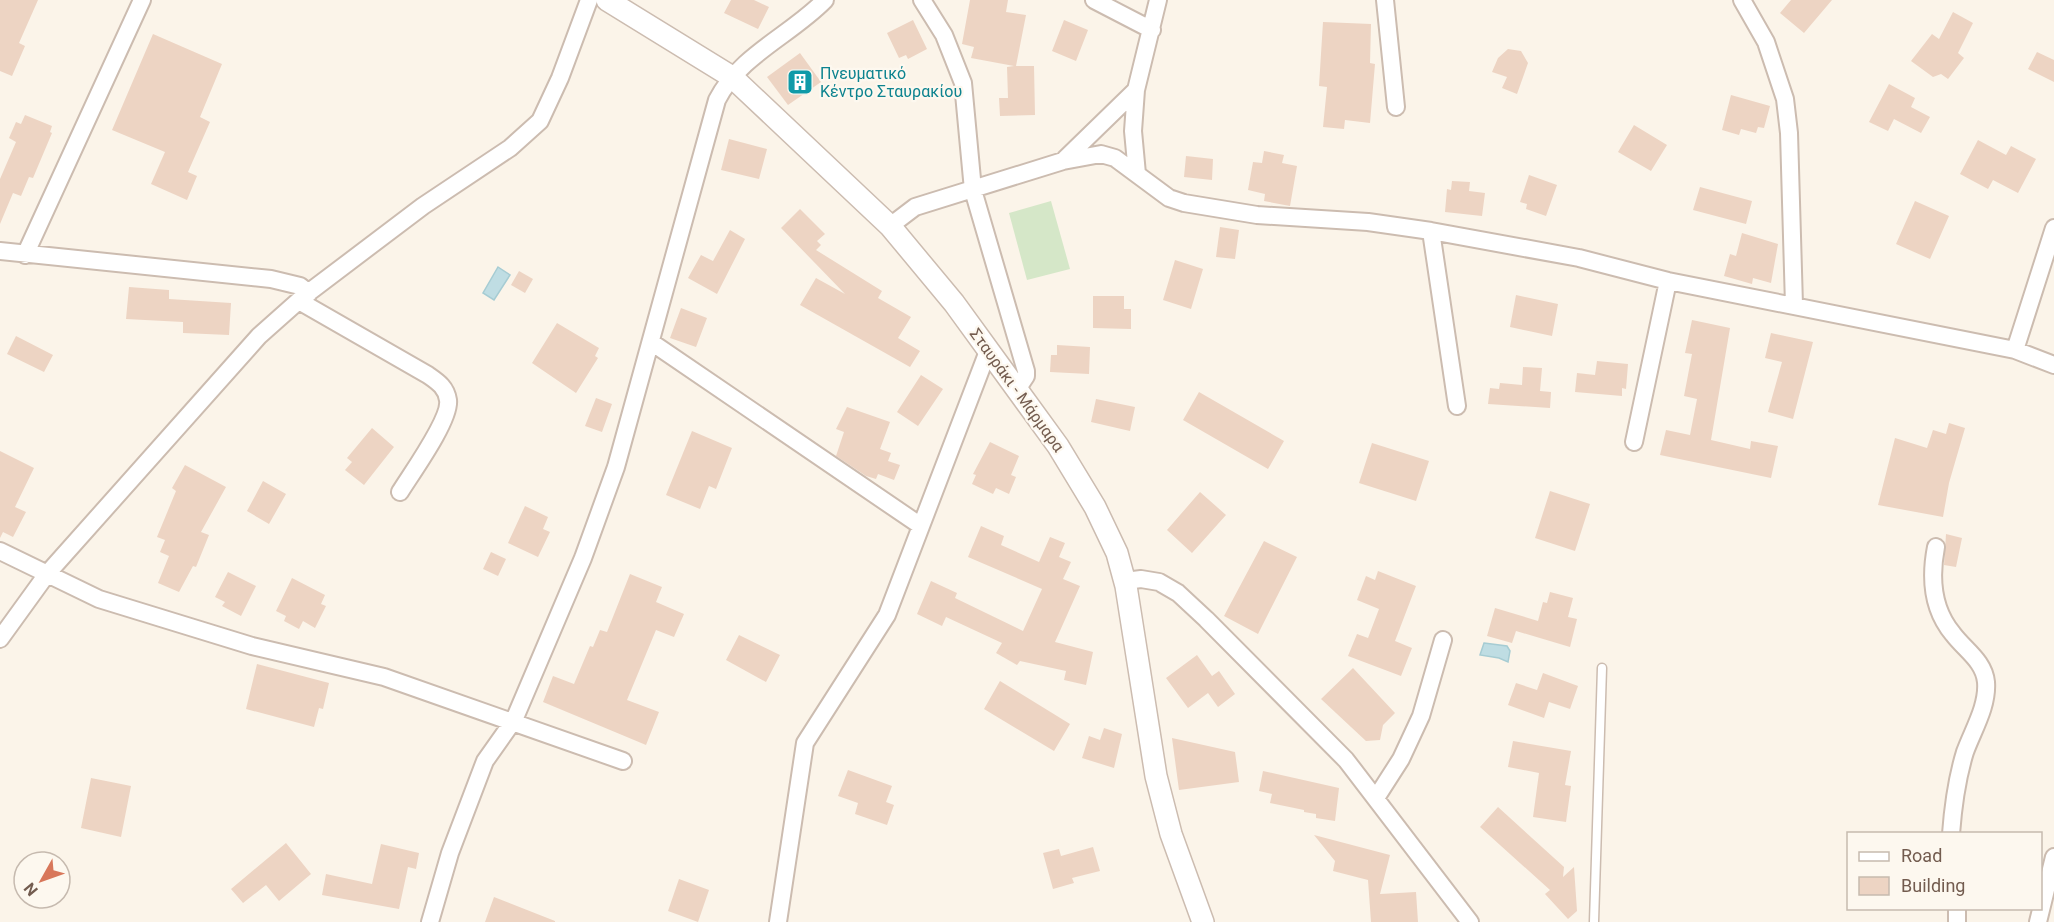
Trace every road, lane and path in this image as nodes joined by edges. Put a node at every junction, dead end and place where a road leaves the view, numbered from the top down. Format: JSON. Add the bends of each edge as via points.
{"nodes":[{"id":1,"x":142,"y":0,"type":"edge"},
{"id":2,"x":588,"y":0,"type":"edge"},
{"id":3,"x":607,"y":0,"type":"edge"},
{"id":4,"x":825,"y":0,"type":"edge"},
{"id":5,"x":922,"y":0,"type":"edge"},
{"id":6,"x":1094,"y":0,"type":"edge"},
{"id":7,"x":1158,"y":0,"type":"edge"},
{"id":8,"x":1385,"y":0,"type":"edge"},
{"id":9,"x":1742,"y":0,"type":"edge"},
{"id":10,"x":1152,"y":30,"type":"junction"},
{"id":11,"x":732,"y":77,"type":"junction"},
{"id":12,"x":1136,"y":90,"type":"junction"},
{"id":13,"x":1396,"y":107,"type":"dead end"},
{"id":14,"x":1063,"y":161,"type":"junction"},
{"id":15,"x":1137,"y":174,"type":"junction"},
{"id":16,"x":973,"y":190,"type":"junction"},
{"id":17,"x":890,"y":226,"type":"junction"},
{"id":18,"x":2054,"y":228,"type":"edge"},
{"id":19,"x":1431,"y":231,"type":"junction"},
{"id":20,"x":0,"y":251,"type":"edge"},
{"id":21,"x":25,"y":255,"type":"junction"},
{"id":22,"x":1668,"y":281,"type":"junction"},
{"id":23,"x":304,"y":297,"type":"junction"},
{"id":24,"x":1794,"y":305,"type":"junction"},
{"id":25,"x":651,"y":342,"type":"junction"},
{"id":26,"x":2015,"y":350,"type":"junction"},
{"id":27,"x":988,"y":351,"type":"junction"},
{"id":28,"x":2054,"y":365,"type":"edge"},
{"id":29,"x":1018,"y":388,"type":"junction"},
{"id":30,"x":1457,"y":406,"type":"dead end"},
{"id":31,"x":1634,"y":442,"type":"dead end"},
{"id":32,"x":400,"y":492,"type":"dead end"},
{"id":33,"x":921,"y":526,"type":"junction"},
{"id":34,"x":1936,"y":548,"type":"dead end"},
{"id":35,"x":0,"y":550,"type":"edge"},
{"id":36,"x":47,"y":574,"type":"junction"},
{"id":37,"x":1125,"y":581,"type":"junction"},
{"id":38,"x":0,"y":639,"type":"edge"},
{"id":39,"x":1443,"y":640,"type":"dead end"},
{"id":40,"x":1602,"y":668,"type":"dead end"},
{"id":41,"x":514,"y":720,"type":"junction"},
{"id":42,"x":623,"y":761,"type":"dead end"},
{"id":43,"x":1376,"y":798,"type":"junction"},
{"id":44,"x":1951,"y":832,"type":"edge"},
{"id":45,"x":2054,"y":857,"type":"edge"},
{"id":46,"x":2042,"y":906,"type":"edge"},
{"id":47,"x":430,"y":922,"type":"edge"},
{"id":48,"x":778,"y":922,"type":"edge"},
{"id":49,"x":1203,"y":922,"type":"edge"},
{"id":50,"x":1470,"y":922,"type":"edge"},
{"id":51,"x":1594,"y":922,"type":"edge"}],
"edges":[{"from":1,"to":21,"type":"street"},
{"from":2,"to":23,"type":"street","via":[[549,104],[525,137],[423,206]]},
{"from":3,"to":11,"type":"street","name":"Σταυράκι - Μάρμαρα"},
{"from":4,"to":11,"type":"street"},
{"from":5,"to":16,"type":"street","via":[[944,35],[963,83]]},
{"from":6,"to":10,"type":"street"},
{"from":7,"to":10,"type":"street"},
{"from":8,"to":13,"type":"street"},
{"from":9,"to":24,"type":"street","via":[[1766,42],[1785,99]]},
{"from":10,"to":12,"type":"street"},
{"from":11,"to":17,"type":"street","name":"Σταυράκι - Μάρμαρα"},
{"from":11,"to":25,"type":"street","via":[[717,100]]},
{"from":12,"to":14,"type":"street"},
{"from":12,"to":15,"type":"street","via":[[1133,130]]},
{"from":14,"to":15,"type":"street","via":[[1101,154],[1115,158]]},
{"from":14,"to":16,"type":"street"},
{"from":15,"to":19,"type":"street","via":[[1164,195],[1184,203],[1257,215],[1368,222]]},
{"from":16,"to":17,"type":"street","via":[[915,207]]},
{"from":16,"to":29,"type":"street","via":[[1026,371]]},
{"from":17,"to":27,"type":"street","name":"Σταυράκι - Μάρμαρα"},
{"from":18,"to":26,"type":"street"},
{"from":19,"to":22,"type":"street","via":[[1579,258]]},
{"from":19,"to":30,"type":"street"},
{"from":20,"to":21,"type":"street"},
{"from":21,"to":23,"type":"street","via":[[271,279],[300,286]]},
{"from":22,"to":24,"type":"street"},
{"from":22,"to":31,"type":"street"},
{"from":23,"to":32,"type":"street","via":[[444,388],[449,402],[444,418]]},
{"from":23,"to":36,"type":"street","via":[[235,362]]},
{"from":24,"to":26,"type":"street"},
{"from":25,"to":33,"type":"street"},
{"from":25,"to":41,"type":"street","via":[[616,467],[584,558]]},
{"from":26,"to":28,"type":"street"},
{"from":27,"to":29,"type":"street","name":"Σταυράκι - Μάρμαρα"},
{"from":27,"to":33,"type":"street"},
{"from":29,"to":37,"type":"street","name":"Σταυράκι - Μάρμαρα","via":[[1095,507],[1117,553]]},
{"from":33,"to":48,"type":"street","via":[[879,632],[805,743]]},
{"from":34,"to":44,"type":"street","via":[[1932,588],[1940,611],[1952,633],[1982,666],[1986,682],[1985,700],[1963,763]]},
{"from":35,"to":36,"type":"street"},
{"from":36,"to":38,"type":"street"},
{"from":36,"to":41,"type":"street","via":[[124,608],[252,646],[384,677]]},
{"from":37,"to":43,"type":"street","via":[[1159,582],[1187,601],[1322,734]]},
{"from":37,"to":49,"type":"street","name":"Σταυράκι - Μάρμαρα","via":[[1156,776],[1171,834]]},
{"from":39,"to":43,"type":"street","via":[[1421,716],[1401,759]]},
{"from":40,"to":51,"type":"lane"},
{"from":41,"to":42,"type":"street"},
{"from":41,"to":47,"type":"street","via":[[485,761],[450,853]]},
{"from":43,"to":50,"type":"street"},
{"from":45,"to":46,"type":"street"}]}
